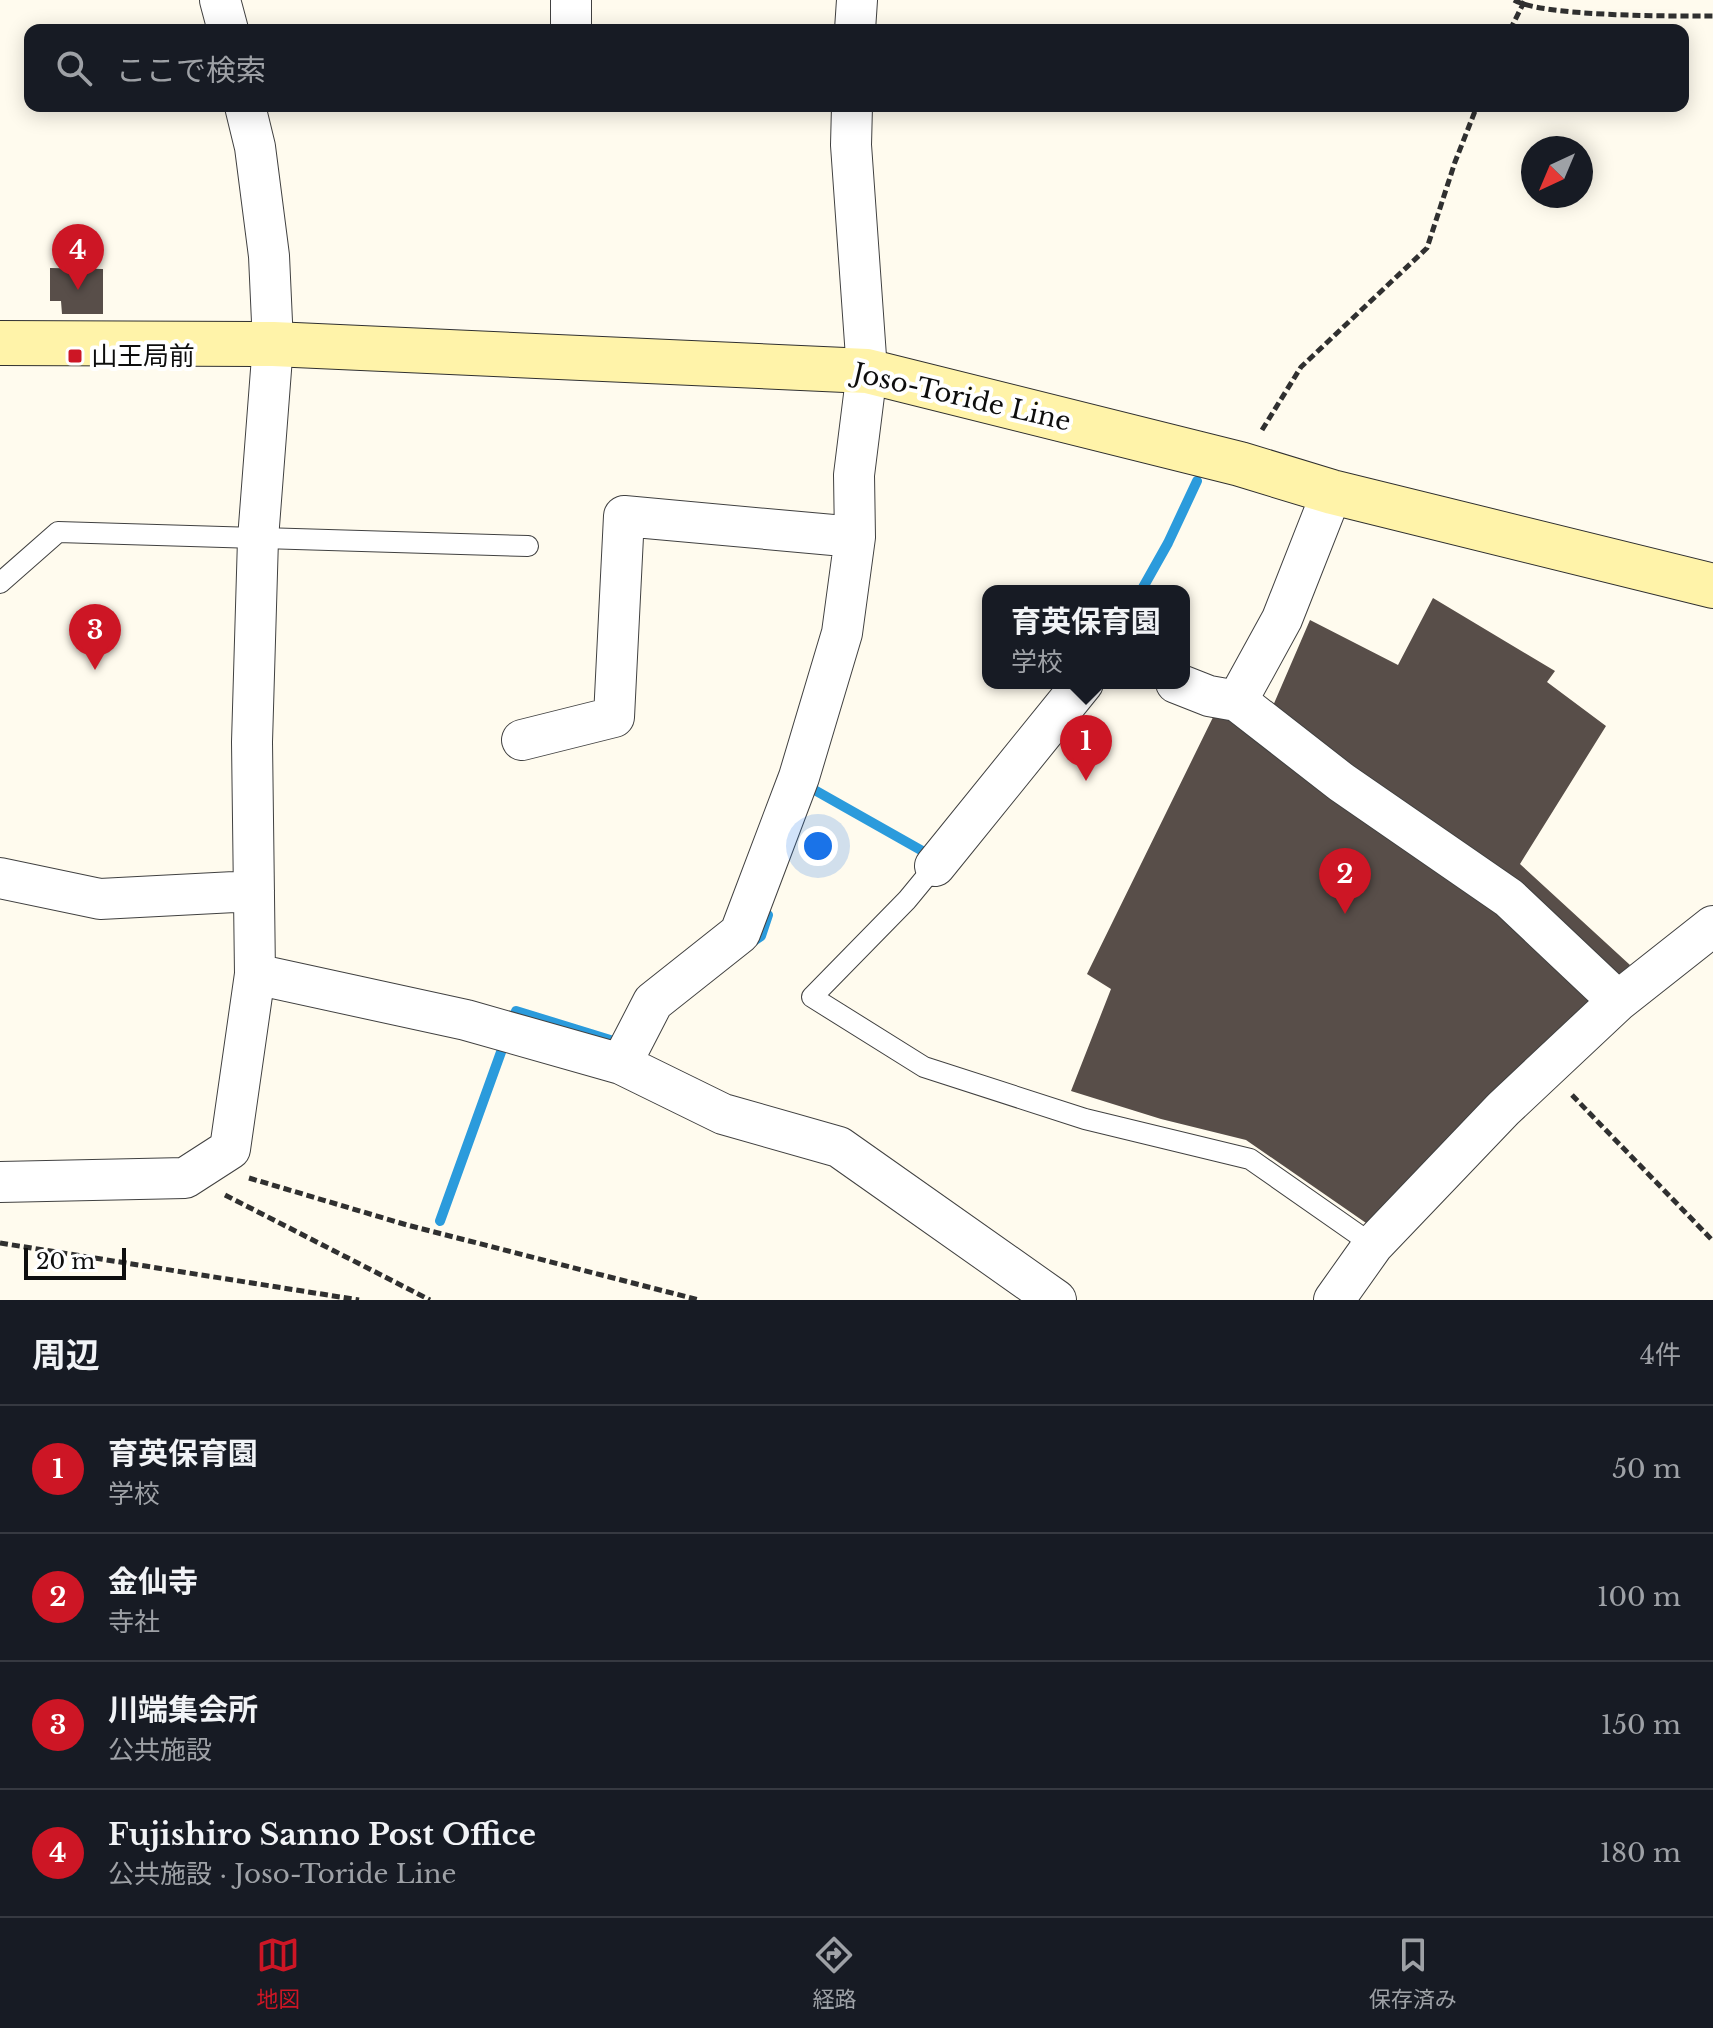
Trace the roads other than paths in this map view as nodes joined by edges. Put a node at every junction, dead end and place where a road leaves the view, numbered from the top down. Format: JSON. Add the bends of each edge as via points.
{"nodes":[{"id":1,"x":220,"y":0,"type":"edge"},
{"id":2,"x":571,"y":0,"type":"edge"},
{"id":3,"x":857,"y":0,"type":"edge"},
{"id":4,"x":226,"y":24,"type":"edge"},
{"id":5,"x":571,"y":24,"type":"edge"},
{"id":6,"x":855,"y":24,"type":"edge"},
{"id":7,"x":246,"y":112,"type":"edge"},
{"id":8,"x":852,"y":112,"type":"edge"},
{"id":9,"x":0,"y":343,"type":"edge"},
{"id":10,"x":273,"y":344,"type":"junction"},
{"id":11,"x":867,"y":371,"type":"junction"},
{"id":12,"x":1332,"y":492,"type":"junction"},
{"id":13,"x":855,"y":537,"type":"junction"},
{"id":14,"x":258,"y":539,"type":"junction"},
{"id":15,"x":528,"y":546,"type":"dead end"},
{"id":16,"x":0,"y":583,"type":"edge"},
{"id":17,"x":1713,"y":586,"type":"edge"},
{"id":18,"x":1078,"y":689,"type":"edge"},
{"id":19,"x":1190,"y":689,"type":"edge"},
{"id":20,"x":1237,"y":701,"type":"junction"},
{"id":21,"x":522,"y":740,"type":"dead end"},
{"id":22,"x":935,"y":866,"type":"joint"},
{"id":23,"x":0,"y":878,"type":"edge"},
{"id":24,"x":254,"y":891,"type":"junction"},
{"id":25,"x":1713,"y":926,"type":"edge"},
{"id":26,"x":255,"y":974,"type":"junction"},
{"id":27,"x":1618,"y":1001,"type":"junction"},
{"id":28,"x":621,"y":1064,"type":"junction"},
{"id":29,"x":0,"y":1182,"type":"edge"},
{"id":30,"x":1373,"y":1245,"type":"junction"},
{"id":31,"x":1056,"y":1300,"type":"edge"},
{"id":32,"x":1334,"y":1300,"type":"edge"}],
"edges":[{"from":1,"to":4,"type":"street"},
{"from":2,"to":5,"type":"street"},
{"from":3,"to":6,"type":"street"},
{"from":7,"to":10,"type":"street","via":[[269,256]]},
{"from":8,"to":11,"type":"street"},
{"from":9,"to":10,"type":"main road","name":"Joso-Toride Line"},
{"from":10,"to":11,"type":"main road","name":"Joso-Toride Line"},
{"from":10,"to":14,"type":"street"},
{"from":11,"to":12,"type":"main road","name":"Joso-Toride Line"},
{"from":11,"to":13,"type":"street","via":[[854,475]]},
{"from":12,"to":17,"type":"main road","name":"Joso-Toride Line"},
{"from":12,"to":20,"type":"street","via":[[1282,619]]},
{"from":13,"to":21,"type":"street","via":[[624,516],[614,717]]},
{"from":13,"to":28,"type":"street","via":[[842,633],[799,777],[740,933],[653,1002]]},
{"from":14,"to":15,"type":"lane"},
{"from":14,"to":16,"type":"lane","via":[[58,532]]},
{"from":14,"to":24,"type":"street"},
{"from":18,"to":22,"type":"street"},
{"from":19,"to":20,"type":"street"},
{"from":20,"to":27,"type":"street","via":[[1341,782],[1509,898]]},
{"from":22,"to":30,"type":"lane","via":[[812,997],[924,1067],[1085,1119],[1250,1159]]},
{"from":23,"to":24,"type":"street","via":[[100,899]]},
{"from":24,"to":26,"type":"street"},
{"from":25,"to":27,"type":"street"},
{"from":26,"to":28,"type":"street","via":[[466,1020]]},
{"from":26,"to":29,"type":"street","via":[[230,1149],[195,1172]]},
{"from":27,"to":30,"type":"street"},
{"from":28,"to":31,"type":"street","via":[[723,1114],[839,1147]]},
{"from":30,"to":32,"type":"street"}]}
